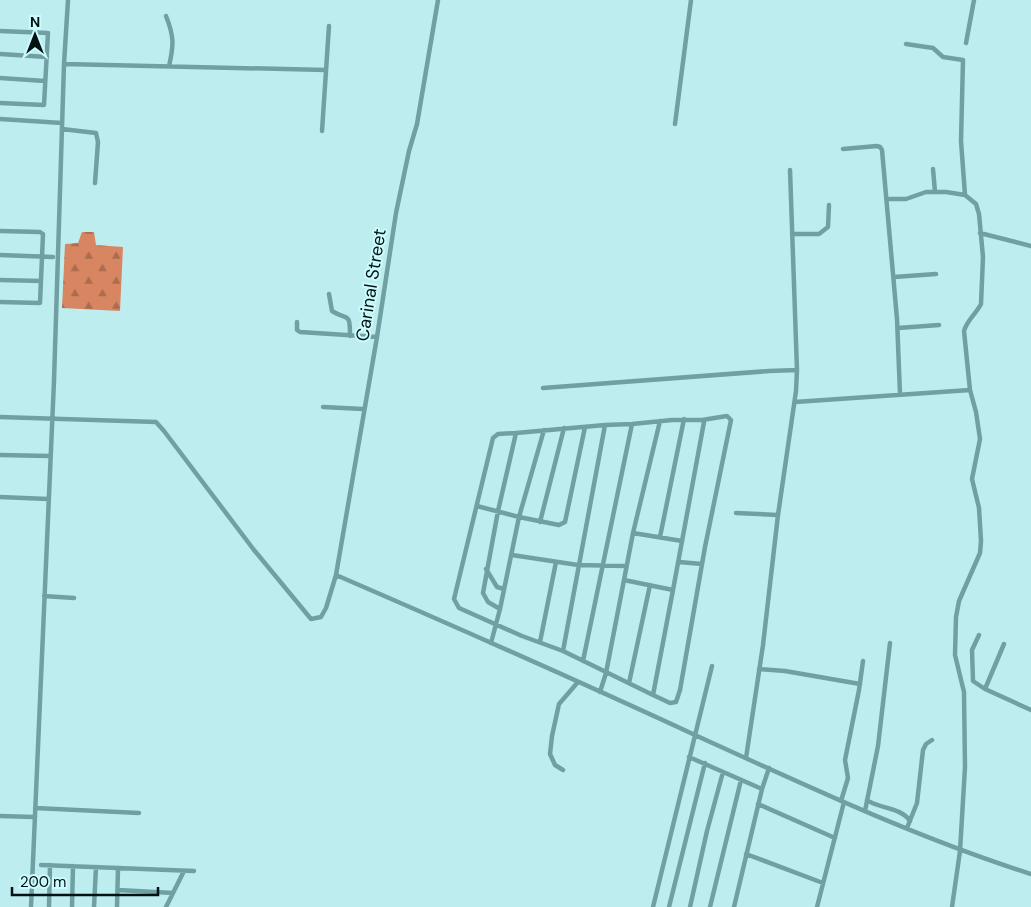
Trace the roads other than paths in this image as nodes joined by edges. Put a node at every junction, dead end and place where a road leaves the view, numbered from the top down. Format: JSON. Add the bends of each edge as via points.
{"nodes":[{"id":1,"x":68,"y":0,"type":"edge"},
{"id":2,"x":438,"y":0,"type":"edge"},
{"id":3,"x":691,"y":0,"type":"edge"},
{"id":4,"x":974,"y":0,"type":"edge"},
{"id":5,"x":166,"y":16,"type":"dead end"},
{"id":6,"x":329,"y":26,"type":"dead end"},
{"id":7,"x":0,"y":31,"type":"edge"},
{"id":8,"x":966,"y":43,"type":"dead end"},
{"id":9,"x":906,"y":44,"type":"dead end"},
{"id":10,"x":0,"y":54,"type":"edge"},
{"id":11,"x":47,"y":57,"type":"junction"},
{"id":12,"x":64,"y":64,"type":"junction"},
{"id":13,"x":169,"y":66,"type":"junction"},
{"id":14,"x":326,"y":70,"type":"junction"},
{"id":15,"x":0,"y":78,"type":"edge"},
{"id":16,"x":46,"y":80,"type":"junction"},
{"id":17,"x":0,"y":102,"type":"edge"},
{"id":18,"x":0,"y":120,"type":"edge"},
{"id":19,"x":62,"y":123,"type":"junction"},
{"id":20,"x":674,"y":124,"type":"dead end"},
{"id":21,"x":62,"y":130,"type":"junction"},
{"id":22,"x":322,"y":131,"type":"dead end"},
{"id":23,"x":843,"y":149,"type":"dead end"},
{"id":24,"x":933,"y":169,"type":"dead end"},
{"id":25,"x":790,"y":170,"type":"dead end"},
{"id":26,"x":95,"y":183,"type":"dead end"},
{"id":27,"x":935,"y":192,"type":"junction"},
{"id":28,"x":965,"y":195,"type":"junction"},
{"id":29,"x":887,"y":199,"type":"junction"},
{"id":30,"x":829,"y":205,"type":"dead end"},
{"id":31,"x":0,"y":231,"type":"edge"},
{"id":32,"x":980,"y":233,"type":"junction"},
{"id":33,"x":792,"y":234,"type":"junction"},
{"id":34,"x":1031,"y":246,"type":"edge"},
{"id":35,"x":0,"y":255,"type":"edge"},
{"id":36,"x":43,"y":257,"type":"junction"},
{"id":37,"x":53,"y":257,"type":"dead end"},
{"id":38,"x":936,"y":274,"type":"dead end"},
{"id":39,"x":894,"y":277,"type":"junction"},
{"id":40,"x":0,"y":280,"type":"edge"},
{"id":41,"x":41,"y":281,"type":"junction"},
{"id":42,"x":329,"y":294,"type":"dead end"},
{"id":43,"x":0,"y":302,"type":"edge"},
{"id":44,"x":297,"y":322,"type":"dead end"},
{"id":45,"x":939,"y":325,"type":"dead end"},
{"id":46,"x":898,"y":328,"type":"junction"},
{"id":47,"x":350,"y":336,"type":"junction"},
{"id":48,"x":377,"y":337,"type":"junction"},
{"id":49,"x":797,"y":370,"type":"junction"},
{"id":50,"x":542,"y":388,"type":"dead end"},
{"id":51,"x":970,"y":390,"type":"junction"},
{"id":52,"x":900,"y":394,"type":"junction"},
{"id":53,"x":795,"y":402,"type":"junction"},
{"id":54,"x":323,"y":407,"type":"dead end"},
{"id":55,"x":363,"y":409,"type":"junction"},
{"id":56,"x":0,"y":417,"type":"edge"},
{"id":57,"x":51,"y":419,"type":"junction"},
{"id":58,"x":684,"y":420,"type":"junction"},
{"id":59,"x":702,"y":420,"type":"junction"},
{"id":60,"x":660,"y":421,"type":"junction"},
{"id":61,"x":632,"y":424,"type":"junction"},
{"id":62,"x":605,"y":425,"type":"junction"},
{"id":63,"x":585,"y":426,"type":"junction"},
{"id":64,"x":564,"y":428,"type":"junction"},
{"id":65,"x":544,"y":430,"type":"junction"},
{"id":66,"x":516,"y":433,"type":"junction"},
{"id":67,"x":0,"y":455,"type":"edge"},
{"id":68,"x":49,"y":456,"type":"junction"},
{"id":69,"x":0,"y":497,"type":"edge"},
{"id":70,"x":48,"y":498,"type":"junction"},
{"id":71,"x":477,"y":506,"type":"junction"},
{"id":72,"x":498,"y":511,"type":"junction"},
{"id":73,"x":736,"y":513,"type":"dead end"},
{"id":74,"x":778,"y":515,"type":"junction"},
{"id":75,"x":519,"y":517,"type":"junction"},
{"id":76,"x":540,"y":522,"type":"junction"},
{"id":77,"x":632,"y":533,"type":"junction"},
{"id":78,"x":660,"y":537,"type":"junction"},
{"id":79,"x":682,"y":542,"type":"junction"},
{"id":80,"x":512,"y":555,"type":"junction"},
{"id":81,"x":556,"y":562,"type":"junction"},
{"id":82,"x":679,"y":562,"type":"junction"},
{"id":83,"x":702,"y":564,"type":"junction"},
{"id":84,"x":578,"y":565,"type":"junction"},
{"id":85,"x":601,"y":565,"type":"junction"},
{"id":86,"x":626,"y":566,"type":"junction"},
{"id":87,"x":486,"y":569,"type":"junction"},
{"id":88,"x":336,"y":575,"type":"junction"},
{"id":89,"x":624,"y":580,"type":"junction"},
{"id":90,"x":650,"y":586,"type":"junction"},
{"id":91,"x":504,"y":589,"type":"junction"},
{"id":92,"x":673,"y":590,"type":"junction"},
{"id":93,"x":44,"y":596,"type":"junction"},
{"id":94,"x":74,"y":598,"type":"dead end"},
{"id":95,"x":500,"y":609,"type":"junction"},
{"id":96,"x":496,"y":625,"type":"junction"},
{"id":97,"x":979,"y":635,"type":"dead end"},
{"id":98,"x":540,"y":642,"type":"junction"},
{"id":99,"x":890,"y":642,"type":"dead end"},
{"id":100,"x":491,"y":643,"type":"junction"},
{"id":101,"x":1004,"y":644,"type":"dead end"},
{"id":102,"x":563,"y":651,"type":"junction"},
{"id":103,"x":583,"y":661,"type":"junction"},
{"id":104,"x":863,"y":661,"type":"dead end"},
{"id":105,"x":712,"y":666,"type":"dead end"},
{"id":106,"x":759,"y":669,"type":"junction"},
{"id":107,"x":606,"y":673,"type":"junction"},
{"id":108,"x":578,"y":682,"type":"junction"},
{"id":109,"x":629,"y":683,"type":"junction"},
{"id":110,"x":860,"y":684,"type":"junction"},
{"id":111,"x":985,"y":689,"type":"junction"},
{"id":112,"x":600,"y":692,"type":"junction"},
{"id":113,"x":653,"y":695,"type":"junction"},
{"id":114,"x":1031,"y":710,"type":"edge"},
{"id":115,"x":695,"y":735,"type":"junction"},
{"id":116,"x":932,"y":740,"type":"dead end"},
{"id":117,"x":689,"y":757,"type":"junction"},
{"id":118,"x":746,"y":758,"type":"junction"},
{"id":119,"x":705,"y":763,"type":"junction"},
{"id":120,"x":769,"y":768,"type":"junction"},
{"id":121,"x":562,"y":770,"type":"dead end"},
{"id":122,"x":723,"y":772,"type":"junction"},
{"id":123,"x":741,"y":780,"type":"junction"},
{"id":124,"x":762,"y":789,"type":"junction"},
{"id":125,"x":867,"y":800,"type":"junction"},
{"id":126,"x":843,"y":802,"type":"junction"},
{"id":127,"x":758,"y":804,"type":"junction"},
{"id":128,"x":35,"y":808,"type":"junction"},
{"id":129,"x":865,"y":811,"type":"junction"},
{"id":130,"x":139,"y":813,"type":"dead end"},
{"id":131,"x":0,"y":816,"type":"edge"},
{"id":132,"x":34,"y":817,"type":"junction"},
{"id":133,"x":910,"y":821,"type":"junction"},
{"id":134,"x":907,"y":828,"type":"junction"},
{"id":135,"x":835,"y":838,"type":"junction"},
{"id":136,"x":960,"y":850,"type":"junction"},
{"id":137,"x":746,"y":854,"type":"junction"},
{"id":138,"x":41,"y":865,"type":"dead end"},
{"id":139,"x":50,"y":866,"type":"junction"},
{"id":140,"x":73,"y":866,"type":"junction"},
{"id":141,"x":96,"y":867,"type":"junction"},
{"id":142,"x":118,"y":868,"type":"junction"},
{"id":143,"x":184,"y":870,"type":"junction"},
{"id":144,"x":194,"y":871,"type":"dead end"},
{"id":145,"x":1031,"y":874,"type":"edge"},
{"id":146,"x":823,"y":883,"type":"junction"},
{"id":147,"x":118,"y":890,"type":"junction"},
{"id":148,"x":173,"y":892,"type":"junction"},
{"id":149,"x":30,"y":907,"type":"edge"},
{"id":150,"x":49,"y":907,"type":"edge"},
{"id":151,"x":72,"y":907,"type":"edge"},
{"id":152,"x":94,"y":907,"type":"edge"},
{"id":153,"x":117,"y":907,"type":"edge"},
{"id":154,"x":166,"y":907,"type":"edge"},
{"id":155,"x":654,"y":907,"type":"edge"},
{"id":156,"x":669,"y":907,"type":"edge"},
{"id":157,"x":690,"y":907,"type":"edge"},
{"id":158,"x":710,"y":907,"type":"edge"},
{"id":159,"x":734,"y":907,"type":"edge"},
{"id":160,"x":817,"y":907,"type":"edge"},
{"id":161,"x":952,"y":907,"type":"edge"}],
"edges":[{"from":1,"to":12,"type":"street"},
{"from":2,"to":48,"type":"street","name":"Carinal Street","via":[[417,124],[396,213]]},
{"from":3,"to":20,"type":"street"},
{"from":4,"to":8,"type":"street"},
{"from":5,"to":13,"type":"street","via":[[173,44]]},
{"from":6,"to":14,"type":"street"},
{"from":7,"to":11,"type":"street","via":[[48,33]]},
{"from":9,"to":28,"type":"street","via":[[933,48],[943,57],[963,60],[961,141]]},
{"from":10,"to":11,"type":"street"},
{"from":11,"to":16,"type":"street"},
{"from":12,"to":13,"type":"street"},
{"from":12,"to":19,"type":"street"},
{"from":13,"to":14,"type":"street"},
{"from":14,"to":22,"type":"street"},
{"from":15,"to":16,"type":"street"},
{"from":16,"to":17,"type":"street","via":[[44,105]]},
{"from":18,"to":19,"type":"street"},
{"from":19,"to":21,"type":"street"},
{"from":21,"to":26,"type":"street","via":[[96,133]]},
{"from":21,"to":57,"type":"street"},
{"from":23,"to":29,"type":"street","via":[[880,147]]},
{"from":24,"to":27,"type":"street"},
{"from":25,"to":33,"type":"street"},
{"from":27,"to":28,"type":"street"},
{"from":27,"to":29,"type":"street","via":[[906,199]]},
{"from":28,"to":32,"type":"street","via":[[978,208]]},
{"from":29,"to":39,"type":"street"},
{"from":30,"to":33,"type":"street","via":[[828,227],[819,234]]},
{"from":31,"to":36,"type":"street","via":[[42,233]]},
{"from":32,"to":34,"type":"street"},
{"from":32,"to":51,"type":"street","via":[[984,268],[981,304],[964,330]]},
{"from":33,"to":49,"type":"street"},
{"from":35,"to":36,"type":"street"},
{"from":36,"to":37,"type":"street"},
{"from":36,"to":41,"type":"street"},
{"from":38,"to":39,"type":"street"},
{"from":39,"to":46,"type":"street"},
{"from":40,"to":41,"type":"street"},
{"from":41,"to":43,"type":"street","via":[[38,304]]},
{"from":42,"to":47,"type":"street","via":[[332,311],[348,318]]},
{"from":44,"to":47,"type":"street","via":[[300,332]]},
{"from":45,"to":46,"type":"street"},
{"from":46,"to":52,"type":"street"},
{"from":47,"to":48,"type":"street"},
{"from":48,"to":55,"type":"street","name":"Carinal Street"},
{"from":49,"to":50,"type":"street"},
{"from":49,"to":53,"type":"street"},
{"from":51,"to":52,"type":"street"},
{"from":51,"to":136,"type":"street","via":[[980,439],[972,479],[979,508],[981,541],[980,553],[959,601],[956,617],[955,655],[962,681],[965,767]]},
{"from":52,"to":53,"type":"street"},
{"from":53,"to":74,"type":"street"},
{"from":54,"to":55,"type":"street"},
{"from":55,"to":88,"type":"street","name":"Carinal Street"},
{"from":56,"to":57,"type":"street"},
{"from":57,"to":68,"type":"street"},
{"from":57,"to":88,"type":"street","name":"Carinal Street","via":[[156,422],[311,619],[322,617]]},
{"from":58,"to":59,"type":"street"},
{"from":58,"to":60,"type":"street"},
{"from":58,"to":78,"type":"street"},
{"from":59,"to":79,"type":"street","via":[[705,425]]},
{"from":59,"to":83,"type":"street","via":[[727,416],[731,420]]},
{"from":60,"to":61,"type":"street"},
{"from":60,"to":77,"type":"street"},
{"from":61,"to":62,"type":"street"},
{"from":61,"to":85,"type":"street"},
{"from":62,"to":63,"type":"street"},
{"from":62,"to":84,"type":"street"},
{"from":63,"to":64,"type":"street"},
{"from":63,"to":76,"type":"street","via":[[565,522],[559,525]]},
{"from":64,"to":65,"type":"street"},
{"from":64,"to":76,"type":"street"},
{"from":65,"to":66,"type":"street"},
{"from":65,"to":75,"type":"street"},
{"from":66,"to":71,"type":"street","via":[[498,434],[493,438]]},
{"from":66,"to":72,"type":"street"},
{"from":67,"to":68,"type":"street"},
{"from":68,"to":70,"type":"street"},
{"from":69,"to":70,"type":"street"},
{"from":70,"to":93,"type":"street"},
{"from":71,"to":72,"type":"street"},
{"from":71,"to":96,"type":"street","via":[[454,599],[459,608]]},
{"from":72,"to":75,"type":"street"},
{"from":72,"to":87,"type":"street"},
{"from":73,"to":74,"type":"street"},
{"from":74,"to":106,"type":"street"},
{"from":75,"to":76,"type":"street"},
{"from":75,"to":80,"type":"street"},
{"from":77,"to":78,"type":"street"},
{"from":77,"to":86,"type":"street"},
{"from":78,"to":79,"type":"street"},
{"from":79,"to":82,"type":"street"},
{"from":80,"to":81,"type":"street"},
{"from":80,"to":91,"type":"street"},
{"from":81,"to":84,"type":"street"},
{"from":81,"to":98,"type":"street"},
{"from":82,"to":83,"type":"street"},
{"from":82,"to":92,"type":"street"},
{"from":83,"to":113,"type":"street","via":[[676,702],[670,703]]},
{"from":84,"to":85,"type":"street"},
{"from":84,"to":102,"type":"street"},
{"from":85,"to":86,"type":"street"},
{"from":85,"to":103,"type":"street"},
{"from":86,"to":89,"type":"street"},
{"from":87,"to":91,"type":"street","via":[[496,587]]},
{"from":87,"to":95,"type":"street","via":[[482,593],[491,605]]},
{"from":88,"to":100,"type":"street"},
{"from":89,"to":90,"type":"street"},
{"from":89,"to":107,"type":"street"},
{"from":90,"to":92,"type":"street"},
{"from":90,"to":109,"type":"street"},
{"from":91,"to":95,"type":"street"},
{"from":92,"to":113,"type":"street"},
{"from":93,"to":94,"type":"street"},
{"from":93,"to":128,"type":"street"},
{"from":95,"to":96,"type":"street"},
{"from":96,"to":98,"type":"street"},
{"from":96,"to":100,"type":"street"},
{"from":97,"to":111,"type":"street","via":[[972,650],[972,675],[975,684]]},
{"from":98,"to":102,"type":"street"},
{"from":99,"to":125,"type":"street","via":[[878,746]]},
{"from":100,"to":108,"type":"street"},
{"from":101,"to":111,"type":"street"},
{"from":102,"to":103,"type":"street"},
{"from":103,"to":107,"type":"street"},
{"from":104,"to":110,"type":"street"},
{"from":105,"to":115,"type":"street"},
{"from":106,"to":110,"type":"street"},
{"from":106,"to":118,"type":"street"},
{"from":107,"to":109,"type":"street"},
{"from":107,"to":112,"type":"street"},
{"from":108,"to":112,"type":"street"},
{"from":108,"to":121,"type":"street","via":[[559,704],[552,736],[550,754]]},
{"from":109,"to":113,"type":"street"},
{"from":110,"to":126,"type":"street","via":[[845,760],[848,778]]},
{"from":111,"to":114,"type":"street"},
{"from":112,"to":115,"type":"street"},
{"from":115,"to":117,"type":"street"},
{"from":115,"to":118,"type":"street"},
{"from":116,"to":133,"type":"street","via":[[923,750],[918,803]]},
{"from":117,"to":119,"type":"street"},
{"from":117,"to":155,"type":"street"},
{"from":118,"to":120,"type":"street"},
{"from":119,"to":122,"type":"street"},
{"from":119,"to":156,"type":"street"},
{"from":120,"to":124,"type":"street"},
{"from":120,"to":126,"type":"street"},
{"from":122,"to":123,"type":"street"},
{"from":122,"to":157,"type":"street"},
{"from":123,"to":124,"type":"street"},
{"from":123,"to":158,"type":"street"},
{"from":124,"to":127,"type":"street"},
{"from":125,"to":129,"type":"street"},
{"from":125,"to":133,"type":"street","via":[[905,815]]},
{"from":126,"to":129,"type":"street"},
{"from":126,"to":135,"type":"street"},
{"from":127,"to":135,"type":"street"},
{"from":127,"to":137,"type":"street"},
{"from":128,"to":130,"type":"street"},
{"from":128,"to":132,"type":"street"},
{"from":129,"to":134,"type":"street"},
{"from":131,"to":132,"type":"street"},
{"from":132,"to":149,"type":"street"},
{"from":133,"to":134,"type":"street"},
{"from":134,"to":136,"type":"street"},
{"from":135,"to":146,"type":"street"},
{"from":136,"to":145,"type":"street"},
{"from":136,"to":161,"type":"street"},
{"from":137,"to":146,"type":"street"},
{"from":137,"to":159,"type":"street"},
{"from":138,"to":139,"type":"street"},
{"from":139,"to":140,"type":"street"},
{"from":139,"to":150,"type":"street"},
{"from":140,"to":141,"type":"street"},
{"from":140,"to":151,"type":"street"},
{"from":141,"to":142,"type":"street"},
{"from":141,"to":152,"type":"street"},
{"from":142,"to":143,"type":"street"},
{"from":142,"to":147,"type":"street"},
{"from":143,"to":144,"type":"street"},
{"from":143,"to":148,"type":"street"},
{"from":146,"to":160,"type":"street"},
{"from":147,"to":148,"type":"street"},
{"from":147,"to":153,"type":"street"},
{"from":148,"to":154,"type":"street"}]}
